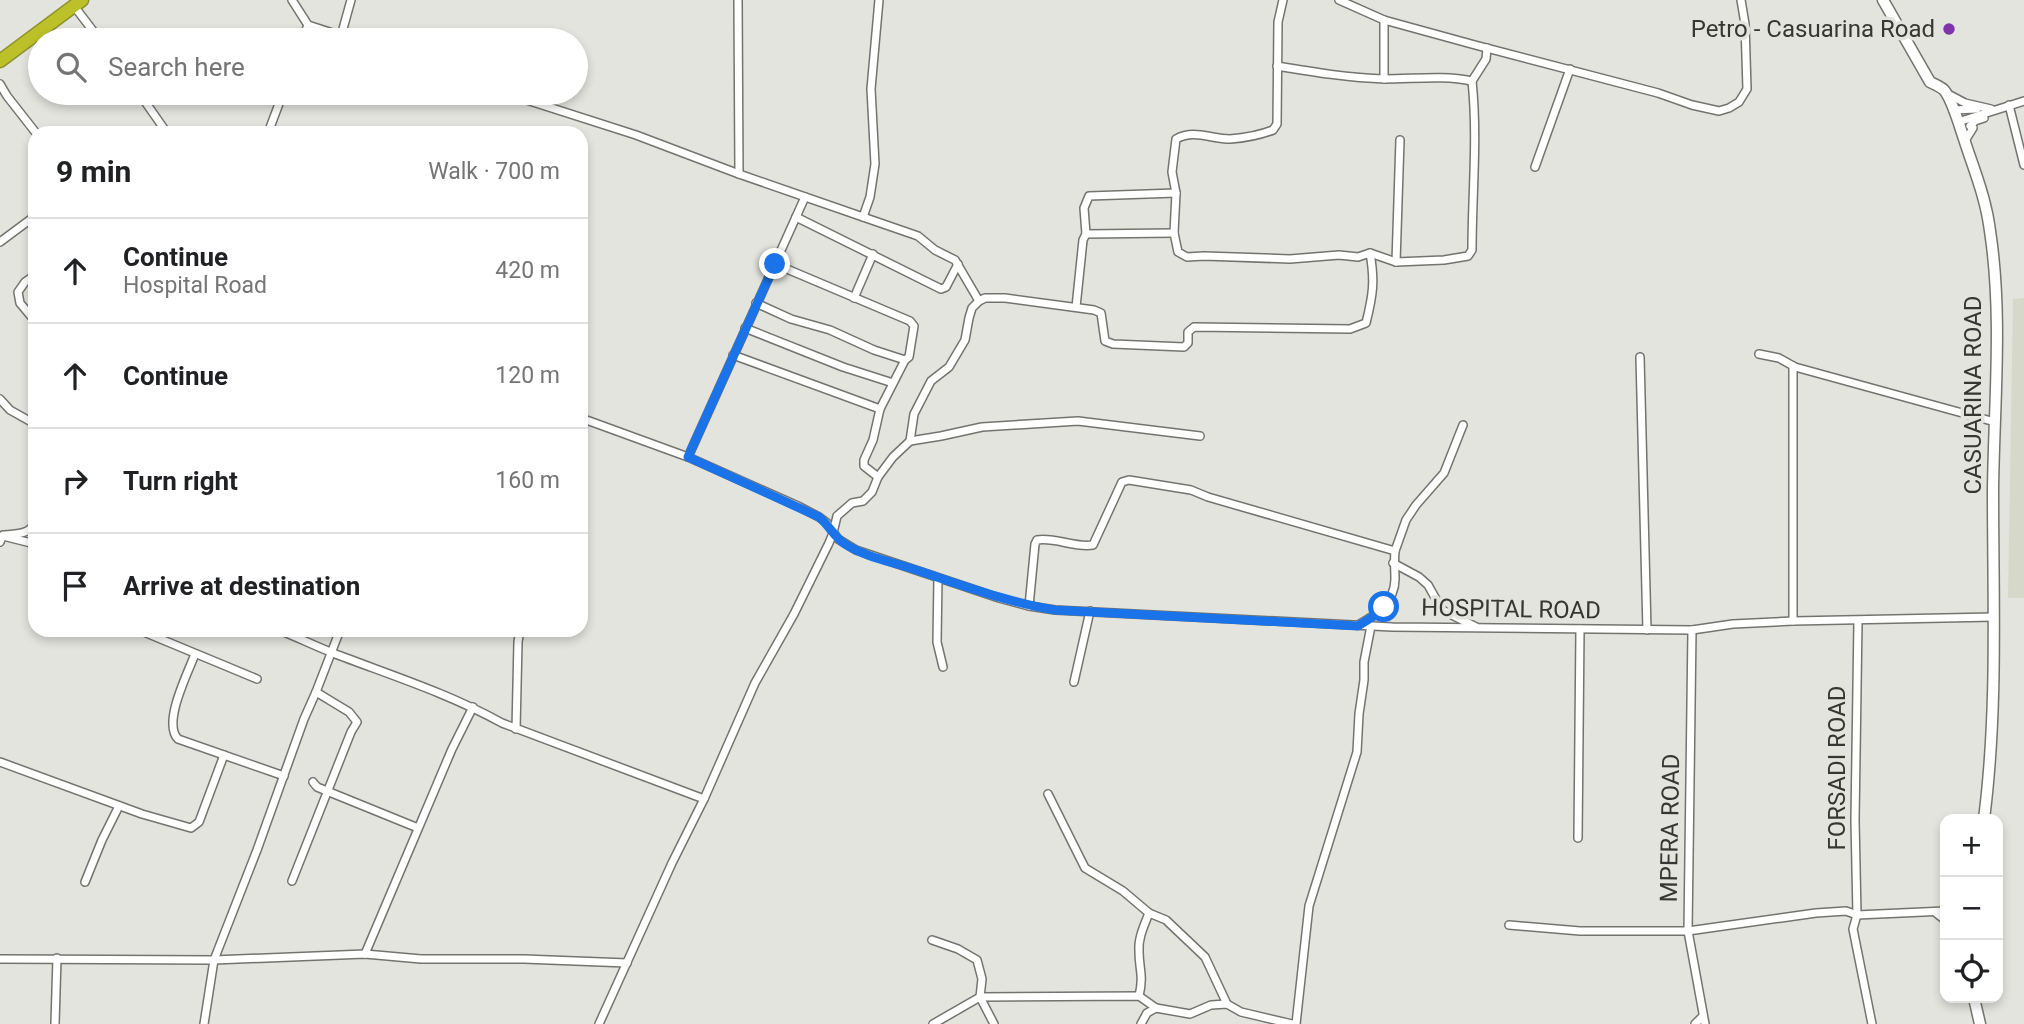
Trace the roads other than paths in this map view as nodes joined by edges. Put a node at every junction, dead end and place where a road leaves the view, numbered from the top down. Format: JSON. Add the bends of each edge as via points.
{"nodes":[{"id":1,"x":292,"y":0,"type":"edge"},
{"id":2,"x":351,"y":0,"type":"edge"},
{"id":3,"x":738,"y":0,"type":"edge"},
{"id":4,"x":879,"y":0,"type":"edge"},
{"id":5,"x":1283,"y":0,"type":"edge"},
{"id":6,"x":1339,"y":0,"type":"edge"},
{"id":7,"x":1741,"y":0,"type":"edge"},
{"id":8,"x":1883,"y":0,"type":"edge"},
{"id":9,"x":71,"y":5,"type":"edge"},
{"id":10,"x":1384,"y":20,"type":"junction"},
{"id":11,"x":308,"y":25,"type":"junction"},
{"id":12,"x":42,"y":28,"type":"edge"},
{"id":13,"x":90,"y":28,"type":"edge"},
{"id":14,"x":307,"y":28,"type":"edge"},
{"id":15,"x":317,"y":28,"type":"edge"},
{"id":16,"x":343,"y":28,"type":"edge"},
{"id":17,"x":28,"y":39,"type":"edge"},
{"id":18,"x":1486,"y":48,"type":"junction"},
{"id":19,"x":0,"y":61,"type":"edge"},
{"id":20,"x":1277,"y":66,"type":"junction"},
{"id":21,"x":1570,"y":69,"type":"junction"},
{"id":22,"x":1384,"y":79,"type":"junction"},
{"id":23,"x":1472,"y":81,"type":"junction"},
{"id":24,"x":0,"y":83,"type":"edge"},
{"id":25,"x":1945,"y":92,"type":"junction"},
{"id":26,"x":3,"y":94,"type":"edge"},
{"id":27,"x":2024,"y":101,"type":"edge"},
{"id":28,"x":147,"y":105,"type":"edge"},
{"id":29,"x":278,"y":105,"type":"edge"},
{"id":30,"x":542,"y":105,"type":"edge"},
{"id":31,"x":2006,"y":106,"type":"junction"},
{"id":32,"x":1953,"y":110,"type":"junction"},
{"id":33,"x":1992,"y":110,"type":"junction"},
{"id":34,"x":1958,"y":122,"type":"junction"},
{"id":35,"x":30,"y":126,"type":"edge"},
{"id":36,"x":162,"y":126,"type":"edge"},
{"id":37,"x":271,"y":126,"type":"edge"},
{"id":38,"x":1400,"y":140,"type":"dead end"},
{"id":39,"x":1965,"y":142,"type":"junction"},
{"id":40,"x":2024,"y":165,"type":"edge"},
{"id":41,"x":1535,"y":167,"type":"dead end"},
{"id":42,"x":739,"y":174,"type":"junction"},
{"id":43,"x":1176,"y":193,"type":"junction"},
{"id":44,"x":805,"y":197,"type":"junction"},
{"id":45,"x":796,"y":217,"type":"junction"},
{"id":46,"x":863,"y":217,"type":"junction"},
{"id":47,"x":28,"y":221,"type":"edge"},
{"id":48,"x":1174,"y":233,"type":"junction"},
{"id":49,"x":1086,"y":234,"type":"junction"},
{"id":50,"x":0,"y":242,"type":"edge"},
{"id":51,"x":1370,"y":253,"type":"junction"},
{"id":52,"x":873,"y":254,"type":"junction"},
{"id":53,"x":1396,"y":261,"type":"junction"},
{"id":54,"x":775,"y":264,"type":"junction"},
{"id":55,"x":958,"y":264,"type":"junction"},
{"id":56,"x":28,"y":280,"type":"edge"},
{"id":57,"x":854,"y":298,"type":"junction"},
{"id":58,"x":978,"y":301,"type":"junction"},
{"id":59,"x":756,"y":303,"type":"junction"},
{"id":60,"x":1076,"y":307,"type":"junction"},
{"id":61,"x":28,"y":313,"type":"edge"},
{"id":62,"x":745,"y":328,"type":"junction"},
{"id":63,"x":1759,"y":354,"type":"dead end"},
{"id":64,"x":733,"y":355,"type":"junction"},
{"id":65,"x":1640,"y":357,"type":"dead end"},
{"id":66,"x":905,"y":360,"type":"junction"},
{"id":67,"x":1793,"y":366,"type":"junction"},
{"id":68,"x":893,"y":383,"type":"junction"},
{"id":69,"x":0,"y":399,"type":"edge"},
{"id":70,"x":880,"y":409,"type":"junction"},
{"id":71,"x":28,"y":420,"type":"edge"},
{"id":72,"x":588,"y":421,"type":"edge"},
{"id":73,"x":1994,"y":422,"type":"junction"},
{"id":74,"x":1463,"y":425,"type":"dead end"},
{"id":75,"x":1200,"y":436,"type":"dead end"},
{"id":76,"x":910,"y":440,"type":"junction"},
{"id":77,"x":688,"y":457,"type":"junction"},
{"id":78,"x":878,"y":477,"type":"junction"},
{"id":79,"x":28,"y":532,"type":"edge"},
{"id":80,"x":833,"y":533,"type":"junction"},
{"id":81,"x":1,"y":537,"type":"edge"},
{"id":82,"x":28,"y":543,"type":"edge"},
{"id":83,"x":1395,"y":551,"type":"junction"},
{"id":84,"x":1393,"y":563,"type":"junction"},
{"id":85,"x":938,"y":578,"type":"junction"},
{"id":86,"x":1029,"y":606,"type":"junction"},
{"id":87,"x":1090,"y":611,"type":"junction"},
{"id":88,"x":1994,"y":617,"type":"junction"},
{"id":89,"x":1793,"y":621,"type":"junction"},
{"id":90,"x":1858,"y":621,"type":"junction"},
{"id":91,"x":1358,"y":626,"type":"junction"},
{"id":92,"x":1371,"y":626,"type":"junction"},
{"id":93,"x":1477,"y":628,"type":"junction"},
{"id":94,"x":1580,"y":629,"type":"junction"},
{"id":95,"x":1647,"y":630,"type":"junction"},
{"id":96,"x":1692,"y":630,"type":"junction"},
{"id":97,"x":155,"y":637,"type":"edge"},
{"id":98,"x":298,"y":637,"type":"edge"},
{"id":99,"x":337,"y":637,"type":"edge"},
{"id":100,"x":519,"y":637,"type":"edge"},
{"id":101,"x":304,"y":639,"type":"joint"},
{"id":102,"x":332,"y":652,"type":"junction"},
{"id":103,"x":195,"y":654,"type":"junction"},
{"id":104,"x":943,"y":667,"type":"dead end"},
{"id":105,"x":257,"y":679,"type":"dead end"},
{"id":106,"x":1074,"y":682,"type":"dead end"},
{"id":107,"x":316,"y":692,"type":"junction"},
{"id":108,"x":473,"y":707,"type":"junction"},
{"id":109,"x":516,"y":729,"type":"junction"},
{"id":110,"x":223,"y":755,"type":"junction"},
{"id":111,"x":0,"y":762,"type":"edge"},
{"id":112,"x":284,"y":776,"type":"junction"},
{"id":113,"x":313,"y":782,"type":"dead end"},
{"id":114,"x":329,"y":791,"type":"junction"},
{"id":115,"x":1048,"y":794,"type":"dead end"},
{"id":116,"x":704,"y":799,"type":"junction"},
{"id":117,"x":120,"y":806,"type":"junction"},
{"id":118,"x":1985,"y":814,"type":"edge"},
{"id":119,"x":418,"y":828,"type":"junction"},
{"id":120,"x":1578,"y":838,"type":"dead end"},
{"id":121,"x":85,"y":881,"type":"dead end"},
{"id":122,"x":292,"y":881,"type":"dead end"},
{"id":123,"x":1935,"y":912,"type":"junction"},
{"id":124,"x":1940,"y":912,"type":"edge"},
{"id":125,"x":1149,"y":914,"type":"junction"},
{"id":126,"x":1857,"y":915,"type":"junction"},
{"id":127,"x":1940,"y":916,"type":"edge"},
{"id":128,"x":1509,"y":925,"type":"dead end"},
{"id":129,"x":1689,"y":931,"type":"junction"},
{"id":130,"x":932,"y":940,"type":"dead end"},
{"id":131,"x":365,"y":954,"type":"junction"},
{"id":132,"x":57,"y":958,"type":"junction"},
{"id":133,"x":0,"y":959,"type":"edge"},
{"id":134,"x":214,"y":960,"type":"junction"},
{"id":135,"x":627,"y":963,"type":"junction"},
{"id":136,"x":1139,"y":996,"type":"junction"},
{"id":137,"x":980,"y":997,"type":"junction"},
{"id":138,"x":1975,"y":1003,"type":"edge"},
{"id":139,"x":1227,"y":1004,"type":"junction"},
{"id":140,"x":1156,"y":1008,"type":"junction"},
{"id":141,"x":1704,"y":1020,"type":"edge"},
{"id":142,"x":55,"y":1024,"type":"edge"},
{"id":143,"x":204,"y":1024,"type":"edge"},
{"id":144,"x":599,"y":1024,"type":"edge"},
{"id":145,"x":933,"y":1024,"type":"edge"},
{"id":146,"x":994,"y":1024,"type":"edge"},
{"id":147,"x":1141,"y":1024,"type":"edge"},
{"id":148,"x":1294,"y":1024,"type":"edge"},
{"id":149,"x":1695,"y":1024,"type":"edge"},
{"id":150,"x":1872,"y":1024,"type":"edge"},
{"id":151,"x":1980,"y":1024,"type":"edge"}],
"edges":[{"from":1,"to":11,"type":"street"},
{"from":2,"to":16,"type":"street"},
{"from":3,"to":42,"type":"street"},
{"from":4,"to":46,"type":"street","via":[[871,89],[875,164]]},
{"from":5,"to":20,"type":"street","via":[[1278,16]]},
{"from":6,"to":10,"type":"street"},
{"from":7,"to":21,"type":"street","via":[[1747,85],[1743,97],[1729,108],[1719,111],[1692,105]]},
{"from":8,"to":25,"type":"street","name":"CASUARINA ROAD","via":[[1930,82]]},
{"from":9,"to":12,"type":"highway"},
{"from":9,"to":13,"type":"street"},
{"from":10,"to":18,"type":"street"},
{"from":10,"to":22,"type":"street"},
{"from":11,"to":14,"type":"street"},
{"from":11,"to":15,"type":"street"},
{"from":17,"to":19,"type":"highway"},
{"from":18,"to":21,"type":"street"},
{"from":18,"to":23,"type":"street","via":[[1486,59]]},
{"from":20,"to":22,"type":"street"},
{"from":20,"to":43,"type":"street","via":[[1277,124],[1273,130],[1229,139],[1197,134],[1176,139],[1172,172]]},
{"from":21,"to":41,"type":"street"},
{"from":22,"to":23,"type":"street"},
{"from":23,"to":53,"type":"street","via":[[1471,253],[1463,258]]},
{"from":24,"to":26,"type":"street"},
{"from":25,"to":32,"type":"street","name":"CASUARINA ROAD"},
{"from":25,"to":33,"type":"street"},
{"from":26,"to":35,"type":"street"},
{"from":27,"to":31,"type":"street"},
{"from":28,"to":36,"type":"street"},
{"from":29,"to":37,"type":"street"},
{"from":30,"to":42,"type":"street"},
{"from":31,"to":33,"type":"street"},
{"from":31,"to":40,"type":"street"},
{"from":32,"to":33,"type":"street"},
{"from":32,"to":34,"type":"street","name":"CASUARINA ROAD"},
{"from":33,"to":34,"type":"street"},
{"from":33,"to":39,"type":"street","via":[[1970,126]]},
{"from":34,"to":39,"type":"street","name":"CASUARINA ROAD"},
{"from":38,"to":53,"type":"street"},
{"from":39,"to":73,"type":"street","name":"CASUARINA ROAD","via":[[1986,204],[1993,260]]},
{"from":42,"to":44,"type":"street"},
{"from":43,"to":48,"type":"street"},
{"from":43,"to":49,"type":"street","via":[[1089,197],[1084,208]]},
{"from":44,"to":45,"type":"street"},
{"from":44,"to":46,"type":"street"},
{"from":45,"to":52,"type":"street"},
{"from":45,"to":54,"type":"street"},
{"from":46,"to":55,"type":"street","via":[[918,236]]},
{"from":47,"to":50,"type":"street"},
{"from":48,"to":49,"type":"street"},
{"from":48,"to":51,"type":"street","via":[[1178,252],[1187,257],[1290,259]]},
{"from":49,"to":60,"type":"street"},
{"from":51,"to":53,"type":"street"},
{"from":51,"to":60,"type":"street","via":[[1373,296],[1366,323],[1350,329],[1194,327],[1188,332],[1186,346],[1113,344],[1105,341],[1101,313]]},
{"from":52,"to":55,"type":"street","via":[[941,289]]},
{"from":52,"to":57,"type":"street"},
{"from":54,"to":57,"type":"street"},
{"from":54,"to":59,"type":"street"},
{"from":55,"to":58,"type":"street"},
{"from":56,"to":61,"type":"street","via":[[18,292]]},
{"from":57,"to":66,"type":"street","via":[[915,326]]},
{"from":58,"to":60,"type":"street","via":[[1005,298]]},
{"from":58,"to":76,"type":"street","via":[[965,340],[948,367],[931,381],[914,414]]},
{"from":59,"to":62,"type":"street"},
{"from":59,"to":66,"type":"street"},
{"from":62,"to":64,"type":"street"},
{"from":62,"to":68,"type":"street"},
{"from":63,"to":67,"type":"street"},
{"from":64,"to":70,"type":"street"},
{"from":64,"to":77,"type":"street"},
{"from":65,"to":95,"type":"street"},
{"from":66,"to":68,"type":"street"},
{"from":67,"to":73,"type":"street"},
{"from":67,"to":89,"type":"street"},
{"from":68,"to":70,"type":"street"},
{"from":69,"to":71,"type":"street"},
{"from":70,"to":78,"type":"street","via":[[863,463]]},
{"from":72,"to":77,"type":"street","name":"HOSPITAL ROAD"},
{"from":73,"to":88,"type":"street","name":"CASUARINA ROAD"},
{"from":74,"to":83,"type":"street","via":[[1444,473],[1406,520]]},
{"from":75,"to":76,"type":"street","via":[[1078,421],[982,426]]},
{"from":76,"to":78,"type":"street"},
{"from":77,"to":80,"type":"street","name":"HOSPITAL ROAD","via":[[819,517]]},
{"from":78,"to":80,"type":"street","via":[[863,501],[852,503],[837,516]]},
{"from":79,"to":81,"type":"street"},
{"from":80,"to":85,"type":"street","name":"HOSPITAL ROAD","via":[[856,550]]},
{"from":80,"to":116,"type":"street","via":[[755,683]]},
{"from":81,"to":82,"type":"street"},
{"from":83,"to":84,"type":"street"},
{"from":83,"to":86,"type":"street","via":[[1191,490],[1129,480],[1122,482],[1093,545],[1037,540]]},
{"from":84,"to":91,"type":"street","via":[[1392,593],[1384,607]]},
{"from":84,"to":93,"type":"street","via":[[1428,585],[1442,610]]},
{"from":85,"to":86,"type":"street","name":"HOSPITAL ROAD"},
{"from":85,"to":104,"type":"street","via":[[937,642]]},
{"from":86,"to":87,"type":"street","name":"HOSPITAL ROAD"},
{"from":87,"to":91,"type":"street","name":"HOSPITAL ROAD"},
{"from":87,"to":106,"type":"street"},
{"from":88,"to":90,"type":"street","name":"HOSPITAL ROAD"},
{"from":88,"to":118,"type":"street","name":"CASUARINA ROAD","via":[[1992,743]]},
{"from":89,"to":90,"type":"street","name":"HOSPITAL ROAD"},
{"from":89,"to":96,"type":"street","name":"HOSPITAL ROAD"},
{"from":90,"to":126,"type":"street","name":"FORSADI ROAD"},
{"from":91,"to":92,"type":"street","name":"HOSPITAL ROAD"},
{"from":92,"to":93,"type":"street","name":"HOSPITAL ROAD"},
{"from":92,"to":148,"type":"street","via":[[1363,662],[1357,752],[1309,906]]},
{"from":93,"to":94,"type":"street","name":"HOSPITAL ROAD"},
{"from":94,"to":95,"type":"street","name":"HOSPITAL ROAD"},
{"from":94,"to":120,"type":"street"},
{"from":95,"to":96,"type":"street","name":"HOSPITAL ROAD"},
{"from":96,"to":129,"type":"street","name":"MPERA ROAD"},
{"from":97,"to":103,"type":"street"},
{"from":98,"to":101,"type":"street"},
{"from":99,"to":102,"type":"street"},
{"from":100,"to":109,"type":"street"},
{"from":101,"to":102,"type":"street"},
{"from":102,"to":107,"type":"street"},
{"from":102,"to":108,"type":"street"},
{"from":103,"to":105,"type":"street"},
{"from":103,"to":110,"type":"street","via":[[176,704],[174,735]]},
{"from":107,"to":112,"type":"street"},
{"from":107,"to":114,"type":"street","via":[[357,722]]},
{"from":108,"to":109,"type":"street"},
{"from":108,"to":119,"type":"street"},
{"from":109,"to":116,"type":"street"},
{"from":110,"to":112,"type":"street"},
{"from":110,"to":117,"type":"street","via":[[199,822],[191,828]]},
{"from":111,"to":117,"type":"street"},
{"from":112,"to":134,"type":"street"},
{"from":113,"to":114,"type":"street"},
{"from":114,"to":119,"type":"street"},
{"from":114,"to":122,"type":"street"},
{"from":115,"to":125,"type":"street","via":[[1085,868],[1123,891]]},
{"from":116,"to":135,"type":"street"},
{"from":117,"to":121,"type":"street"},
{"from":119,"to":131,"type":"street"},
{"from":123,"to":124,"type":"street"},
{"from":123,"to":126,"type":"street"},
{"from":123,"to":127,"type":"street"},
{"from":125,"to":136,"type":"street","via":[[1141,932]]},
{"from":125,"to":139,"type":"street","via":[[1166,920],[1205,957]]},
{"from":126,"to":129,"type":"street","via":[[1816,913]]},
{"from":126,"to":150,"type":"street","name":"FORSADI ROAD","via":[[1854,934]]},
{"from":128,"to":129,"type":"street","via":[[1580,931]]},
{"from":129,"to":141,"type":"street","name":"MPERA ROAD"},
{"from":130,"to":137,"type":"street","via":[[977,960]]},
{"from":131,"to":134,"type":"street"},
{"from":131,"to":135,"type":"street"},
{"from":132,"to":133,"type":"street"},
{"from":132,"to":134,"type":"street"},
{"from":132,"to":142,"type":"street"},
{"from":134,"to":143,"type":"street"},
{"from":135,"to":144,"type":"street"},
{"from":136,"to":137,"type":"street"},
{"from":136,"to":140,"type":"street"},
{"from":137,"to":145,"type":"street"},
{"from":137,"to":146,"type":"street"},
{"from":138,"to":151,"type":"street"},
{"from":139,"to":140,"type":"street","via":[[1190,1014]]},
{"from":139,"to":148,"type":"street","via":[[1241,1012]]},
{"from":140,"to":147,"type":"street"},
{"from":141,"to":149,"type":"street"}]}
